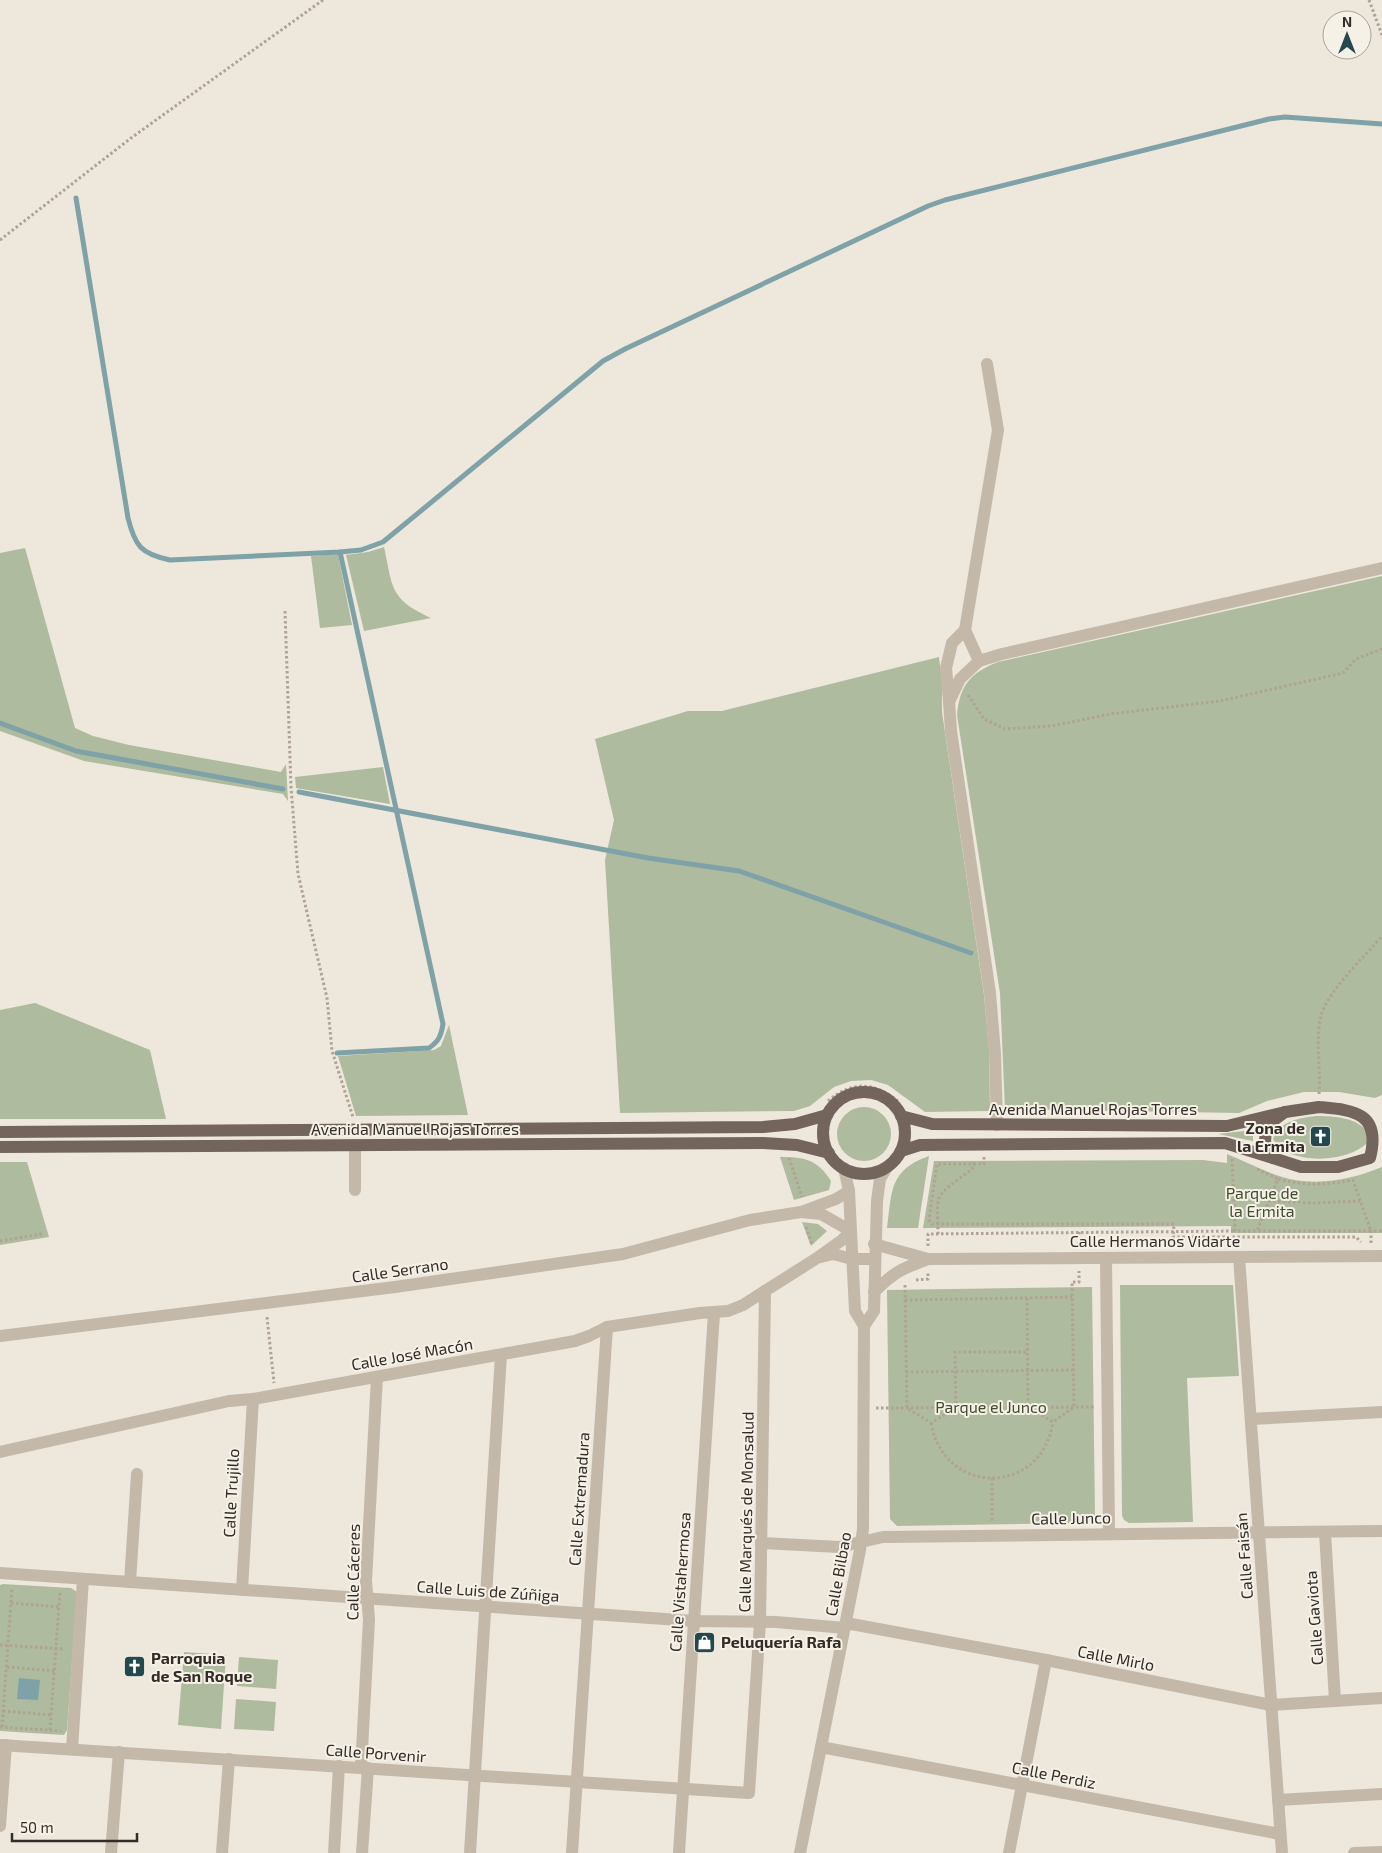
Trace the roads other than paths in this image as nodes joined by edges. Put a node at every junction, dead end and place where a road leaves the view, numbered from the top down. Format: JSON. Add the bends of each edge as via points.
{"nodes":[{"id":1,"x":987,"y":364,"type":"dead end"},
{"id":2,"x":1382,"y":568,"type":"edge"},
{"id":3,"x":965,"y":630,"type":"junction"},
{"id":4,"x":979,"y":661,"type":"junction"},
{"id":5,"x":949,"y":702,"type":"junction"},
{"id":6,"x":1285,"y":1112,"type":"junction"},
{"id":7,"x":827,"y":1115,"type":"junction"},
{"id":8,"x":902,"y":1116,"type":"junction"},
{"id":9,"x":1379,"y":1124,"type":"edge"},
{"id":10,"x":997,"y":1125,"type":"junction"},
{"id":11,"x":0,"y":1132,"type":"edge"},
{"id":12,"x":355,"y":1145,"type":"junction"},
{"id":13,"x":0,"y":1147,"type":"edge"},
{"id":14,"x":901,"y":1151,"type":"junction"},
{"id":15,"x":829,"y":1153,"type":"junction"},
{"id":16,"x":1376,"y":1156,"type":"edge"},
{"id":17,"x":1273,"y":1158,"type":"junction"},
{"id":18,"x":887,"y":1167,"type":"junction"},
{"id":19,"x":844,"y":1168,"type":"junction"},
{"id":20,"x":355,"y":1190,"type":"dead end"},
{"id":21,"x":848,"y":1191,"type":"junction"},
{"id":22,"x":801,"y":1212,"type":"junction"},
{"id":23,"x":851,"y":1231,"type":"junction"},
{"id":24,"x":874,"y":1244,"type":"junction"},
{"id":25,"x":1377,"y":1256,"type":"edge"},
{"id":26,"x":1239,"y":1257,"type":"junction"},
{"id":27,"x":817,"y":1258,"type":"junction"},
{"id":28,"x":1106,"y":1258,"type":"junction"},
{"id":29,"x":852,"y":1259,"type":"junction"},
{"id":30,"x":874,"y":1259,"type":"junction"},
{"id":31,"x":928,"y":1259,"type":"junction"},
{"id":32,"x":766,"y":1291,"type":"junction"},
{"id":33,"x":874,"y":1292,"type":"junction"},
{"id":34,"x":714,"y":1313,"type":"junction"},
{"id":35,"x":864,"y":1326,"type":"junction"},
{"id":36,"x":607,"y":1327,"type":"junction"},
{"id":37,"x":0,"y":1336,"type":"edge"},
{"id":38,"x":501,"y":1355,"type":"junction"},
{"id":39,"x":377,"y":1377,"type":"junction"},
{"id":40,"x":253,"y":1399,"type":"junction"},
{"id":41,"x":1382,"y":1412,"type":"edge"},
{"id":42,"x":1251,"y":1419,"type":"junction"},
{"id":43,"x":0,"y":1452,"type":"edge"},
{"id":44,"x":137,"y":1474,"type":"dead end"},
{"id":45,"x":1382,"y":1531,"type":"edge"},
{"id":46,"x":1259,"y":1532,"type":"junction"},
{"id":47,"x":1324,"y":1532,"type":"junction"},
{"id":48,"x":1109,"y":1534,"type":"junction"},
{"id":49,"x":862,"y":1541,"type":"junction"},
{"id":50,"x":761,"y":1543,"type":"junction"},
{"id":51,"x":0,"y":1573,"type":"edge"},
{"id":52,"x":83,"y":1579,"type":"junction"},
{"id":53,"x":130,"y":1582,"type":"junction"},
{"id":54,"x":242,"y":1590,"type":"junction"},
{"id":55,"x":367,"y":1598,"type":"junction"},
{"id":56,"x":485,"y":1606,"type":"junction"},
{"id":57,"x":588,"y":1614,"type":"junction"},
{"id":58,"x":694,"y":1621,"type":"junction"},
{"id":59,"x":760,"y":1622,"type":"junction"},
{"id":60,"x":845,"y":1626,"type":"junction"},
{"id":61,"x":1046,"y":1660,"type":"junction"},
{"id":62,"x":1382,"y":1698,"type":"edge"},
{"id":63,"x":1335,"y":1701,"type":"junction"},
{"id":64,"x":1271,"y":1705,"type":"junction"},
{"id":65,"x":3,"y":1745,"type":"edge"},
{"id":66,"x":821,"y":1747,"type":"junction"},
{"id":67,"x":72,"y":1749,"type":"junction"},
{"id":68,"x":118,"y":1752,"type":"junction"},
{"id":69,"x":228,"y":1759,"type":"junction"},
{"id":70,"x":339,"y":1766,"type":"junction"},
{"id":71,"x":364,"y":1768,"type":"junction"},
{"id":72,"x":475,"y":1775,"type":"junction"},
{"id":73,"x":577,"y":1782,"type":"junction"},
{"id":74,"x":1022,"y":1785,"type":"junction"},
{"id":75,"x":683,"y":1789,"type":"junction"},
{"id":76,"x":749,"y":1793,"type":"joint"},
{"id":77,"x":1382,"y":1794,"type":"edge"},
{"id":78,"x":1278,"y":1800,"type":"junction"},
{"id":79,"x":0,"y":1826,"type":"edge"},
{"id":80,"x":1280,"y":1834,"type":"junction"},
{"id":81,"x":1382,"y":1852,"type":"edge"},
{"id":82,"x":111,"y":1853,"type":"edge"},
{"id":83,"x":222,"y":1853,"type":"edge"},
{"id":84,"x":334,"y":1853,"type":"edge"},
{"id":85,"x":362,"y":1853,"type":"edge"},
{"id":86,"x":470,"y":1853,"type":"edge"},
{"id":87,"x":572,"y":1853,"type":"edge"},
{"id":88,"x":679,"y":1853,"type":"edge"},
{"id":89,"x":800,"y":1853,"type":"edge"},
{"id":90,"x":1009,"y":1853,"type":"edge"},
{"id":91,"x":1282,"y":1853,"type":"edge"},
{"id":92,"x":1354,"y":1853,"type":"edge"}],
"edges":[{"from":1,"to":3,"type":"street","via":[[998,430]]},
{"from":2,"to":4,"type":"street"},
{"from":3,"to":4,"type":"street"},
{"from":3,"to":5,"type":"street","via":[[952,643],[946,668]]},
{"from":4,"to":5,"type":"street","via":[[960,679]]},
{"from":5,"to":10,"type":"street","via":[[990,993]]},
{"from":6,"to":9,"type":"main road","name":"Avenida Manuel Rojas Torres","via":[[1319,1107],[1358,1111]]},
{"from":6,"to":10,"type":"main road","name":"Avenida Manuel Rojas Torres","via":[[1227,1126]]},
{"from":6,"to":17,"type":"main road","via":[[1266,1126],[1265,1143]]},
{"from":7,"to":8,"type":"main road","via":[[845,1096],[871,1092],[884,1097]]},
{"from":7,"to":11,"type":"main road","name":"Avenida Manuel Rojas Torres","via":[[795,1124],[763,1127]]},
{"from":7,"to":15,"type":"main road","via":[[824,1141]]},
{"from":8,"to":10,"type":"main road","name":"Avenida Manuel Rojas Torres","via":[[932,1124]]},
{"from":8,"to":14,"type":"main road","via":[[905,1139]]},
{"from":9,"to":16,"type":"main road"},
{"from":12,"to":13,"type":"main road","name":"Avenida Manuel Rojas Torres"},
{"from":12,"to":15,"type":"main road","name":"Avenida Manuel Rojas Torres","via":[[763,1143],[797,1145]]},
{"from":12,"to":20,"type":"street"},
{"from":14,"to":17,"type":"main road","via":[[920,1145],[1225,1143]]},
{"from":14,"to":18,"type":"main road"},
{"from":15,"to":19,"type":"main road"},
{"from":16,"to":17,"type":"main road","via":[[1338,1167],[1301,1167]]},
{"from":18,"to":19,"type":"main road","via":[[866,1174]]},
{"from":18,"to":24,"type":"street","name":"Calle Bilbao","via":[[880,1179],[876,1201]]},
{"from":19,"to":21,"type":"street","name":"Calle Bilbao"},
{"from":21,"to":22,"type":"street","name":"Calle Serrano"},
{"from":21,"to":23,"type":"street","name":"Calle Bilbao"},
{"from":22,"to":23,"type":"street","name":"Calle Serrano","via":[[821,1214]]},
{"from":22,"to":37,"type":"street","name":"Calle Serrano","via":[[750,1220],[623,1254],[266,1304]]},
{"from":23,"to":27,"type":"street","name":"Calle José Macón"},
{"from":23,"to":29,"type":"street","name":"Calle Bilbao"},
{"from":24,"to":30,"type":"street","name":"Calle Bilbao"},
{"from":24,"to":31,"type":"street","name":"Calle Hermanos Vidarte"},
{"from":25,"to":26,"type":"street","name":"Calle Hermanos Vidarte"},
{"from":26,"to":28,"type":"street","name":"Calle Hermanos Vidarte"},
{"from":26,"to":42,"type":"street","name":"Calle Faisán"},
{"from":27,"to":29,"type":"street","name":"Calle José Macón","via":[[833,1254]]},
{"from":27,"to":32,"type":"street","name":"Calle José Macón"},
{"from":28,"to":31,"type":"street","name":"Calle Hermanos Vidarte"},
{"from":28,"to":48,"type":"street"},
{"from":29,"to":30,"type":"street","name":"Calle José Macón"},
{"from":29,"to":35,"type":"street","name":"Calle Bilbao","via":[[856,1312]]},
{"from":30,"to":33,"type":"street","name":"Calle Bilbao"},
{"from":31,"to":33,"type":"street","name":"Calle Hermanos Vidarte","via":[[892,1275]]},
{"from":32,"to":34,"type":"street","name":"Calle José Macón","via":[[728,1311]]},
{"from":32,"to":50,"type":"street","name":"Calle Marqués de Monsalud"},
{"from":33,"to":35,"type":"street","name":"Calle Bilbao","via":[[874,1311]]},
{"from":34,"to":36,"type":"street","name":"Calle José Macón"},
{"from":34,"to":58,"type":"street","name":"Calle Vistahermosa"},
{"from":35,"to":49,"type":"street","name":"Calle Bilbao"},
{"from":36,"to":38,"type":"street","name":"Calle José Macón","via":[[575,1341]]},
{"from":36,"to":57,"type":"street","name":"Calle Extremadura"},
{"from":38,"to":39,"type":"street","name":"Calle José Macón"},
{"from":38,"to":56,"type":"street"},
{"from":39,"to":40,"type":"street","name":"Calle José Macón"},
{"from":39,"to":55,"type":"street","name":"Calle Cáceres"},
{"from":40,"to":43,"type":"street","name":"Calle José Macón","via":[[204,1406]]},
{"from":40,"to":54,"type":"street","name":"Calle Trujillo"},
{"from":41,"to":42,"type":"street"},
{"from":42,"to":46,"type":"street","name":"Calle Faisán"},
{"from":44,"to":53,"type":"street"},
{"from":45,"to":47,"type":"street","name":"Calle Junco"},
{"from":46,"to":47,"type":"street","name":"Calle Junco"},
{"from":46,"to":48,"type":"street","name":"Calle Junco"},
{"from":46,"to":64,"type":"street","name":"Calle Faisán"},
{"from":47,"to":63,"type":"street","name":"Calle Gaviota"},
{"from":48,"to":49,"type":"street","name":"Calle Junco","via":[[883,1537]]},
{"from":49,"to":50,"type":"street","name":"Calle Junco","via":[[839,1547]]},
{"from":49,"to":60,"type":"street","name":"Calle Bilbao"},
{"from":50,"to":59,"type":"street","name":"Calle Marqués de Monsalud"},
{"from":51,"to":52,"type":"street","name":"Calle Luis de Zúñiga"},
{"from":52,"to":53,"type":"street","name":"Calle Luis de Zúñiga"},
{"from":52,"to":67,"type":"street"},
{"from":53,"to":54,"type":"street","name":"Calle Luis de Zúñiga"},
{"from":54,"to":55,"type":"street","name":"Calle Luis de Zúñiga"},
{"from":55,"to":56,"type":"street","name":"Calle Luis de Zúñiga"},
{"from":55,"to":71,"type":"street","name":"Calle Cáceres"},
{"from":56,"to":57,"type":"street","name":"Calle Luis de Zúñiga"},
{"from":56,"to":72,"type":"street"},
{"from":57,"to":58,"type":"street","name":"Calle Luis de Zúñiga"},
{"from":57,"to":73,"type":"street","name":"Calle Extremadura"},
{"from":58,"to":59,"type":"street","name":"Calle Luis de Zúñiga"},
{"from":58,"to":75,"type":"street","name":"Calle Vistahermosa"},
{"from":59,"to":60,"type":"street","name":"Calle Luis de Zúñiga"},
{"from":59,"to":76,"type":"street","name":"Calle Marqués de Monsalud"},
{"from":60,"to":61,"type":"street","name":"Calle Mirlo"},
{"from":60,"to":66,"type":"street","name":"Calle Bilbao"},
{"from":61,"to":64,"type":"street","name":"Calle Mirlo"},
{"from":61,"to":74,"type":"street"},
{"from":62,"to":63,"type":"street","name":"Calle Mirlo"},
{"from":63,"to":64,"type":"street","name":"Calle Mirlo"},
{"from":64,"to":78,"type":"street","name":"Calle Faisán"},
{"from":65,"to":67,"type":"street","name":"Calle Porvenir"},
{"from":65,"to":79,"type":"street"},
{"from":66,"to":74,"type":"street","name":"Calle Perdiz"},
{"from":66,"to":89,"type":"street","name":"Calle Bilbao"},
{"from":67,"to":68,"type":"street","name":"Calle Porvenir"},
{"from":68,"to":69,"type":"street","name":"Calle Porvenir"},
{"from":68,"to":82,"type":"street"},
{"from":69,"to":70,"type":"street","name":"Calle Porvenir"},
{"from":69,"to":83,"type":"street"},
{"from":70,"to":71,"type":"street","name":"Calle Porvenir"},
{"from":70,"to":84,"type":"street"},
{"from":71,"to":72,"type":"street","name":"Calle Porvenir"},
{"from":71,"to":85,"type":"street","name":"Calle Cáceres"},
{"from":72,"to":73,"type":"street","name":"Calle Porvenir"},
{"from":72,"to":86,"type":"street"},
{"from":73,"to":75,"type":"street","name":"Calle Porvenir"},
{"from":73,"to":87,"type":"street","name":"Calle Extremadura"},
{"from":74,"to":80,"type":"street","name":"Calle Perdiz"},
{"from":74,"to":90,"type":"street"},
{"from":75,"to":76,"type":"street","name":"Calle Porvenir"},
{"from":75,"to":88,"type":"street","name":"Calle Vistahermosa"},
{"from":77,"to":78,"type":"street"},
{"from":78,"to":80,"type":"street","name":"Calle Faisán"},
{"from":80,"to":91,"type":"street","name":"Calle Faisán"},
{"from":81,"to":92,"type":"street"}]}
